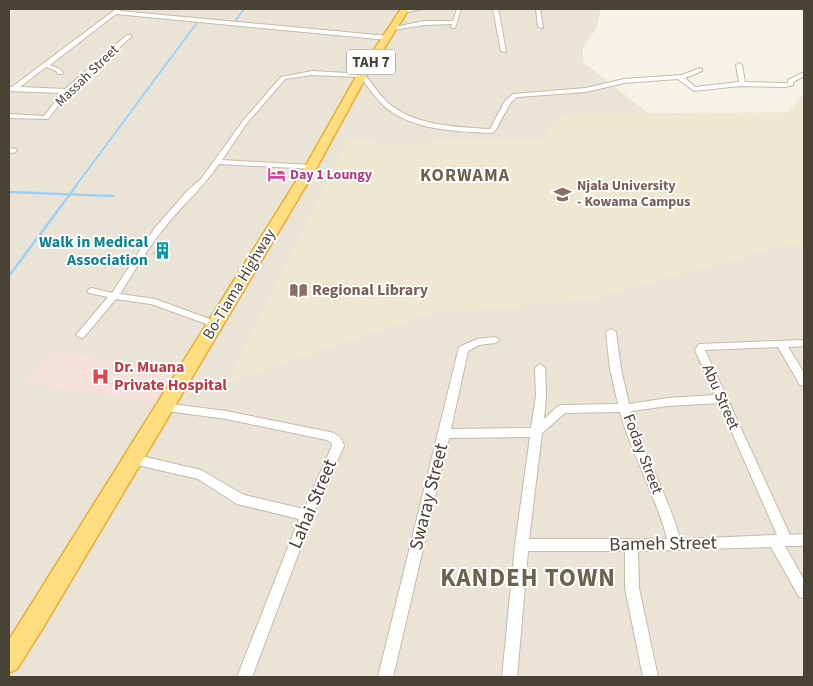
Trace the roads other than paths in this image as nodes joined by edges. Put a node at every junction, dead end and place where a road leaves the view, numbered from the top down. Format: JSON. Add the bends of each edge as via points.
{"nodes":[{"id":1,"x":420,"y":9,"type":"edge"},
{"id":2,"x":459,"y":9,"type":"edge"},
{"id":3,"x":495,"y":9,"type":"edge"},
{"id":4,"x":538,"y":9,"type":"edge"},
{"id":5,"x":117,"y":10,"type":"edge"},
{"id":6,"x":404,"y":10,"type":"edge"},
{"id":7,"x":455,"y":22,"type":"junction"},
{"id":8,"x":541,"y":27,"type":"dead end"},
{"id":9,"x":393,"y":28,"type":"junction"},
{"id":10,"x":452,"y":29,"type":"dead end"},
{"id":11,"x":129,"y":36,"type":"dead end"},
{"id":12,"x":388,"y":38,"type":"junction"},
{"id":13,"x":504,"y":51,"type":"dead end"},
{"id":14,"x":45,"y":65,"type":"junction"},
{"id":15,"x":739,"y":65,"type":"dead end"},
{"id":16,"x":68,"y":68,"type":"dead end"},
{"id":17,"x":700,"y":70,"type":"dead end"},
{"id":18,"x":804,"y":74,"type":"edge"},
{"id":19,"x":362,"y":76,"type":"junction"},
{"id":20,"x":679,"y":77,"type":"junction"},
{"id":21,"x":742,"y":84,"type":"junction"},
{"id":22,"x":11,"y":89,"type":"edge"},
{"id":23,"x":67,"y":91,"type":"junction"},
{"id":24,"x":9,"y":116,"type":"edge"},
{"id":25,"x":217,"y":162,"type":"junction"},
{"id":26,"x":311,"y":166,"type":"junction"},
{"id":27,"x":92,"y":291,"type":"dead end"},
{"id":28,"x":114,"y":296,"type":"junction"},
{"id":29,"x":215,"y":324,"type":"junction"},
{"id":30,"x":611,"y":332,"type":"dead end"},
{"id":31,"x":81,"y":335,"type":"dead end"},
{"id":32,"x":495,"y":340,"type":"dead end"},
{"id":33,"x":781,"y":343,"type":"junction"},
{"id":34,"x":804,"y":343,"type":"edge"},
{"id":35,"x":540,"y":368,"type":"dead end"},
{"id":36,"x":804,"y":382,"type":"edge"},
{"id":37,"x":722,"y":399,"type":"junction"},
{"id":38,"x":164,"y":407,"type":"junction"},
{"id":39,"x":626,"y":408,"type":"junction"},
{"id":40,"x":536,"y":432,"type":"junction"},
{"id":41,"x":444,"y":434,"type":"junction"},
{"id":42,"x":133,"y":459,"type":"junction"},
{"id":43,"x":307,"y":515,"type":"junction"},
{"id":44,"x":804,"y":540,"type":"edge"},
{"id":45,"x":781,"y":541,"type":"junction"},
{"id":46,"x":631,"y":544,"type":"junction"},
{"id":47,"x":522,"y":545,"type":"junction"},
{"id":48,"x":675,"y":545,"type":"junction"},
{"id":49,"x":804,"y":592,"type":"edge"},
{"id":50,"x":9,"y":661,"type":"edge"},
{"id":51,"x":245,"y":677,"type":"edge"},
{"id":52,"x":385,"y":677,"type":"edge"},
{"id":53,"x":509,"y":677,"type":"edge"},
{"id":54,"x":650,"y":677,"type":"edge"}],
"edges":[{"from":1,"to":6,"type":"street"},
{"from":2,"to":7,"type":"street"},
{"from":3,"to":13,"type":"street"},
{"from":4,"to":8,"type":"street"},
{"from":5,"to":12,"type":"street"},
{"from":5,"to":14,"type":"street"},
{"from":6,"to":9,"type":"highway","name":"Bo-Tiama Highway","number":"TAH 7"},
{"from":7,"to":9,"type":"street"},
{"from":7,"to":10,"type":"street"},
{"from":9,"to":12,"type":"highway","name":"Bo-Tiama Highway","number":"TAH 7"},
{"from":11,"to":23,"type":"street","name":"Massah Street"},
{"from":12,"to":19,"type":"highway","name":"Bo-Tiama Highway","number":"TAH 7"},
{"from":14,"to":16,"type":"street","via":[[59,71]]},
{"from":14,"to":22,"type":"street"},
{"from":15,"to":21,"type":"street"},
{"from":17,"to":20,"type":"street"},
{"from":18,"to":21,"type":"street","via":[[785,85]]},
{"from":19,"to":20,"type":"street","via":[[385,104],[398,113],[444,127],[492,131],[508,100],[516,95],[586,90],[624,81]]},
{"from":19,"to":25,"type":"street","via":[[313,74],[282,78]]},
{"from":19,"to":26,"type":"highway","name":"Bo-Tiama Highway","number":"TAH 7"},
{"from":20,"to":21,"type":"street","via":[[694,89]]},
{"from":22,"to":23,"type":"street"},
{"from":23,"to":24,"type":"street","name":"Massah Street","via":[[46,118]]},
{"from":25,"to":26,"type":"street"},
{"from":25,"to":28,"type":"street","via":[[204,181],[157,231]]},
{"from":26,"to":29,"type":"highway","name":"Bo-Tiama Highway","number":"TAH 7"},
{"from":27,"to":28,"type":"street"},
{"from":28,"to":29,"type":"street","via":[[152,301]]},
{"from":28,"to":31,"type":"street"},
{"from":29,"to":38,"type":"highway","name":"Bo-Tiama Highway","number":"TAH 7"},
{"from":30,"to":39,"type":"street","name":"Foday Street","via":[[612,352]]},
{"from":32,"to":41,"type":"street","name":"Swaray Street","via":[[477,342],[463,349]]},
{"from":33,"to":34,"type":"street","name":"Abu Street"},
{"from":33,"to":36,"type":"street"},
{"from":33,"to":37,"type":"street","name":"Abu Street","via":[[703,346],[700,350]]},
{"from":35,"to":40,"type":"street","via":[[542,396]]},
{"from":37,"to":39,"type":"street"},
{"from":37,"to":45,"type":"street","name":"Abu Street"},
{"from":38,"to":42,"type":"highway","name":"Bo-Tiama Highway","number":"TAH 7"},
{"from":38,"to":43,"type":"street","name":"Lahai Street","via":[[335,438],[338,446]]},
{"from":39,"to":40,"type":"street","via":[[562,409]]},
{"from":39,"to":48,"type":"street","name":"Foday Street","via":[[631,430],[670,520]]},
{"from":40,"to":41,"type":"street"},
{"from":40,"to":47,"type":"street"},
{"from":41,"to":52,"type":"street","name":"Swaray Street"},
{"from":42,"to":43,"type":"street","via":[[201,475],[241,500]]},
{"from":42,"to":50,"type":"highway","name":"Bo-Tiama Highway","number":"TAH 7"},
{"from":43,"to":51,"type":"street","name":"Lahai Street"},
{"from":44,"to":45,"type":"street","name":"Bameh Street"},
{"from":45,"to":48,"type":"street","name":"Bameh Street"},
{"from":45,"to":49,"type":"street","name":"Abu Street"},
{"from":46,"to":47,"type":"street","name":"Bameh Street"},
{"from":46,"to":48,"type":"street","name":"Bameh Street"},
{"from":46,"to":54,"type":"street","via":[[632,588]]},
{"from":47,"to":53,"type":"street"}]}
